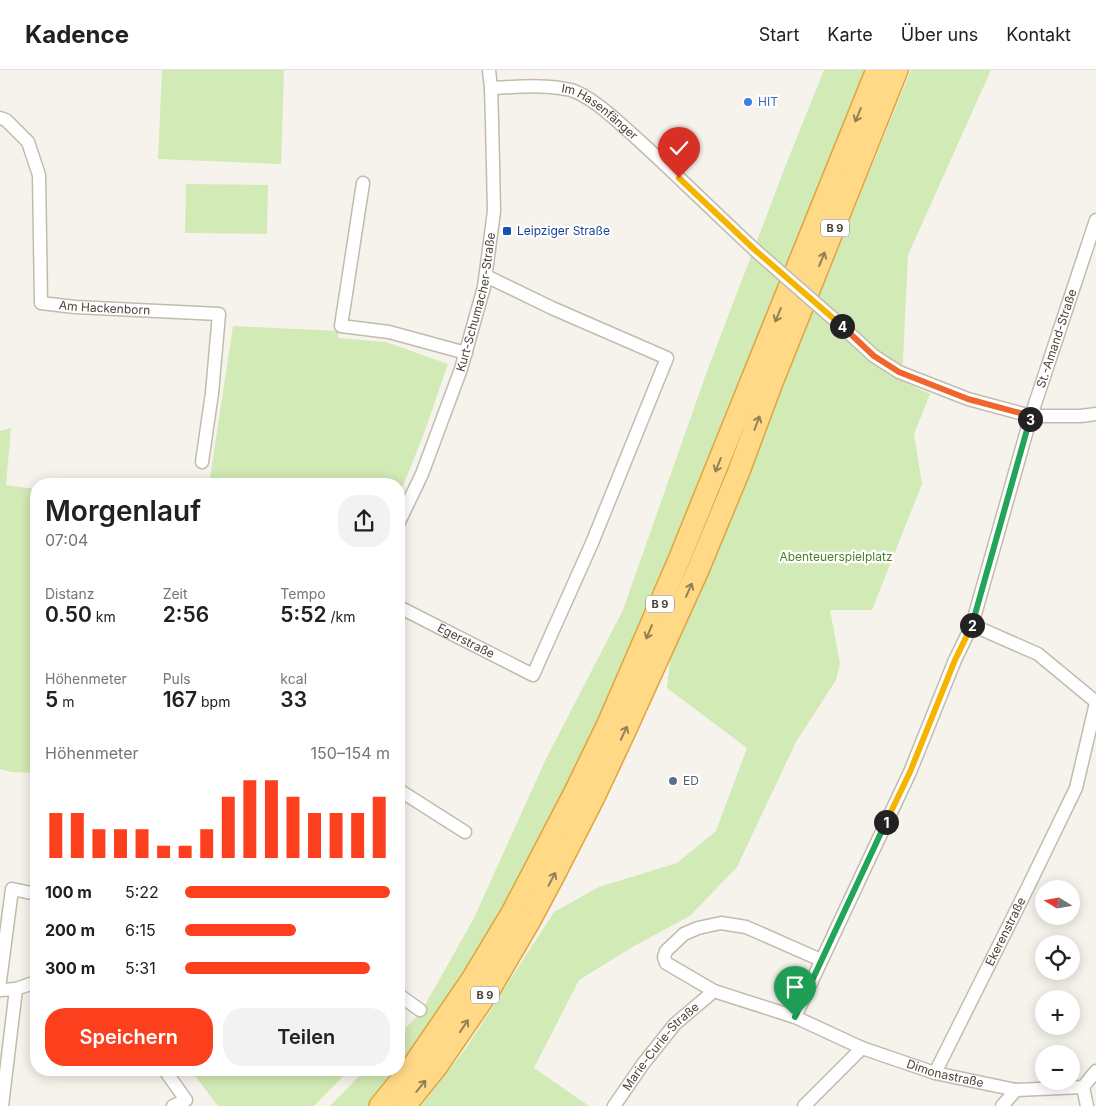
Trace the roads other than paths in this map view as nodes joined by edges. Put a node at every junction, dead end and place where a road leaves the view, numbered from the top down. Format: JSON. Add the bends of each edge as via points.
{"nodes":[{"id":1,"x":488,"y":70,"type":"edge"},
{"id":2,"x":877,"y":70,"type":"edge"},
{"id":3,"x":897,"y":70,"type":"edge"},
{"id":4,"x":491,"y":88,"type":"junction"},
{"id":5,"x":0,"y":118,"type":"edge"},
{"id":6,"x":363,"y":183,"type":"dead end"},
{"id":7,"x":1096,"y":220,"type":"edge"},
{"id":8,"x":486,"y":276,"type":"junction"},
{"id":9,"x":466,"y":353,"type":"junction"},
{"id":10,"x":1096,"y":414,"type":"edge"},
{"id":11,"x":1031,"y":416,"type":"junction"},
{"id":12,"x":202,"y":462,"type":"dead end"},
{"id":13,"x":405,"y":509,"type":"edge"},
{"id":14,"x":405,"y":610,"type":"edge"},
{"id":15,"x":972,"y":625,"type":"junction"},
{"id":16,"x":1096,"y":702,"type":"edge"},
{"id":17,"x":405,"y":794,"type":"edge"},
{"id":18,"x":465,"y":832,"type":"dead end"},
{"id":19,"x":30,"y":893,"type":"edge"},
{"id":20,"x":821,"y":960,"type":"junction"},
{"id":21,"x":0,"y":981,"type":"edge"},
{"id":22,"x":30,"y":984,"type":"edge"},
{"id":23,"x":16,"y":989,"type":"junction"},
{"id":24,"x":0,"y":990,"type":"edge"},
{"id":25,"x":714,"y":991,"type":"junction"},
{"id":26,"x":405,"y":999,"type":"edge"},
{"id":27,"x":420,"y":1010,"type":"dead end"},
{"id":28,"x":795,"y":1017,"type":"junction"},
{"id":29,"x":862,"y":1048,"type":"junction"},
{"id":30,"x":1096,"y":1071,"type":"edge"},
{"id":31,"x":935,"y":1073,"type":"junction"},
{"id":32,"x":405,"y":1075,"type":"edge"},
{"id":33,"x":169,"y":1076,"type":"edge"},
{"id":34,"x":404,"y":1076,"type":"edge"},
{"id":35,"x":1082,"y":1086,"type":"junction"},
{"id":36,"x":1016,"y":1090,"type":"junction"},
{"id":37,"x":188,"y":1103,"type":"edge"},
{"id":38,"x":2,"y":1106,"type":"edge"},
{"id":39,"x":173,"y":1106,"type":"edge"},
{"id":40,"x":380,"y":1106,"type":"edge"},
{"id":41,"x":405,"y":1106,"type":"edge"},
{"id":42,"x":614,"y":1106,"type":"edge"},
{"id":43,"x":804,"y":1106,"type":"edge"},
{"id":44,"x":1002,"y":1106,"type":"edge"},
{"id":45,"x":1087,"y":1106,"type":"edge"}],
"edges":[{"from":1,"to":4,"type":"street","name":"Kurt-Schumacher-Straße"},
{"from":2,"to":32,"type":"highway","number":"B 9","one_way":true,"via":[[680,560],[608,724],[512,913],[473,978]]},
{"from":41,"to":3,"type":"highway","number":"B 9","one_way":true,"via":[[437,1066],[490,988],[529,922],[614,756],[702,561]]},
{"from":4,"to":8,"type":"street","name":"Kurt-Schumacher-Straße","via":[[494,211]]},
{"from":4,"to":11,"type":"street","name":"Im Hasenfänger","bridge":true,"via":[[554,87],[573,91],[591,100],[874,356],[899,372],[968,399]]},
{"from":5,"to":12,"type":"street","name":"Am Hackenborn","via":[[28,142],[39,175],[41,303],[219,314]]},
{"from":6,"to":9,"type":"street","via":[[342,326],[389,332]]},
{"from":7,"to":11,"type":"street","name":"St.-Amand-Straße"},
{"from":8,"to":9,"type":"street","name":"Kurt-Schumacher-Straße"},
{"from":8,"to":14,"type":"street","name":"Egerstraße","via":[[667,358],[592,543],[533,675]]},
{"from":9,"to":13,"type":"street","name":"Kurt-Schumacher-Straße","via":[[436,439]]},
{"from":10,"to":11,"type":"street","name":"Im Hasenfänger"},
{"from":11,"to":15,"type":"street","name":"St.-Amand-Straße"},
{"from":15,"to":16,"type":"street","via":[[1038,654]]},
{"from":15,"to":20,"type":"street","name":"St.-Amand-Straße","via":[[910,772]]},
{"from":16,"to":31,"type":"street","name":"Ekerenstraße","via":[[1076,788]]},
{"from":17,"to":18,"type":"street"},
{"from":19,"to":21,"type":"street","via":[[12,889]]},
{"from":20,"to":25,"type":"street","name":"Marie-Curie-Straße","via":[[746,927],[721,923],[698,928],[684,934],[664,957],[666,963]]},
{"from":20,"to":28,"type":"street","name":"St.-Amand-Straße"},
{"from":22,"to":23,"type":"street"},
{"from":23,"to":24,"type":"street"},
{"from":23,"to":38,"type":"street"},
{"from":25,"to":28,"type":"street","name":"Marie-Curie-Straße"},
{"from":25,"to":42,"type":"street","name":"Marie-Curie-Straße","via":[[675,1024]]},
{"from":26,"to":27,"type":"street"},
{"from":28,"to":29,"type":"street","name":"Dimonastraße"},
{"from":29,"to":31,"type":"street","name":"Dimonastraße"},
{"from":29,"to":43,"type":"street"},
{"from":30,"to":35,"type":"street"},
{"from":31,"to":36,"type":"street","name":"Dimonastraße"},
{"from":33,"to":37,"type":"street"},
{"from":34,"to":40,"type":"highway","number":"B 9","one_way":true},
{"from":35,"to":36,"type":"street","name":"Dimonastraße"},
{"from":35,"to":45,"type":"street"},
{"from":36,"to":44,"type":"street"},
{"from":37,"to":39,"type":"street"}]}
